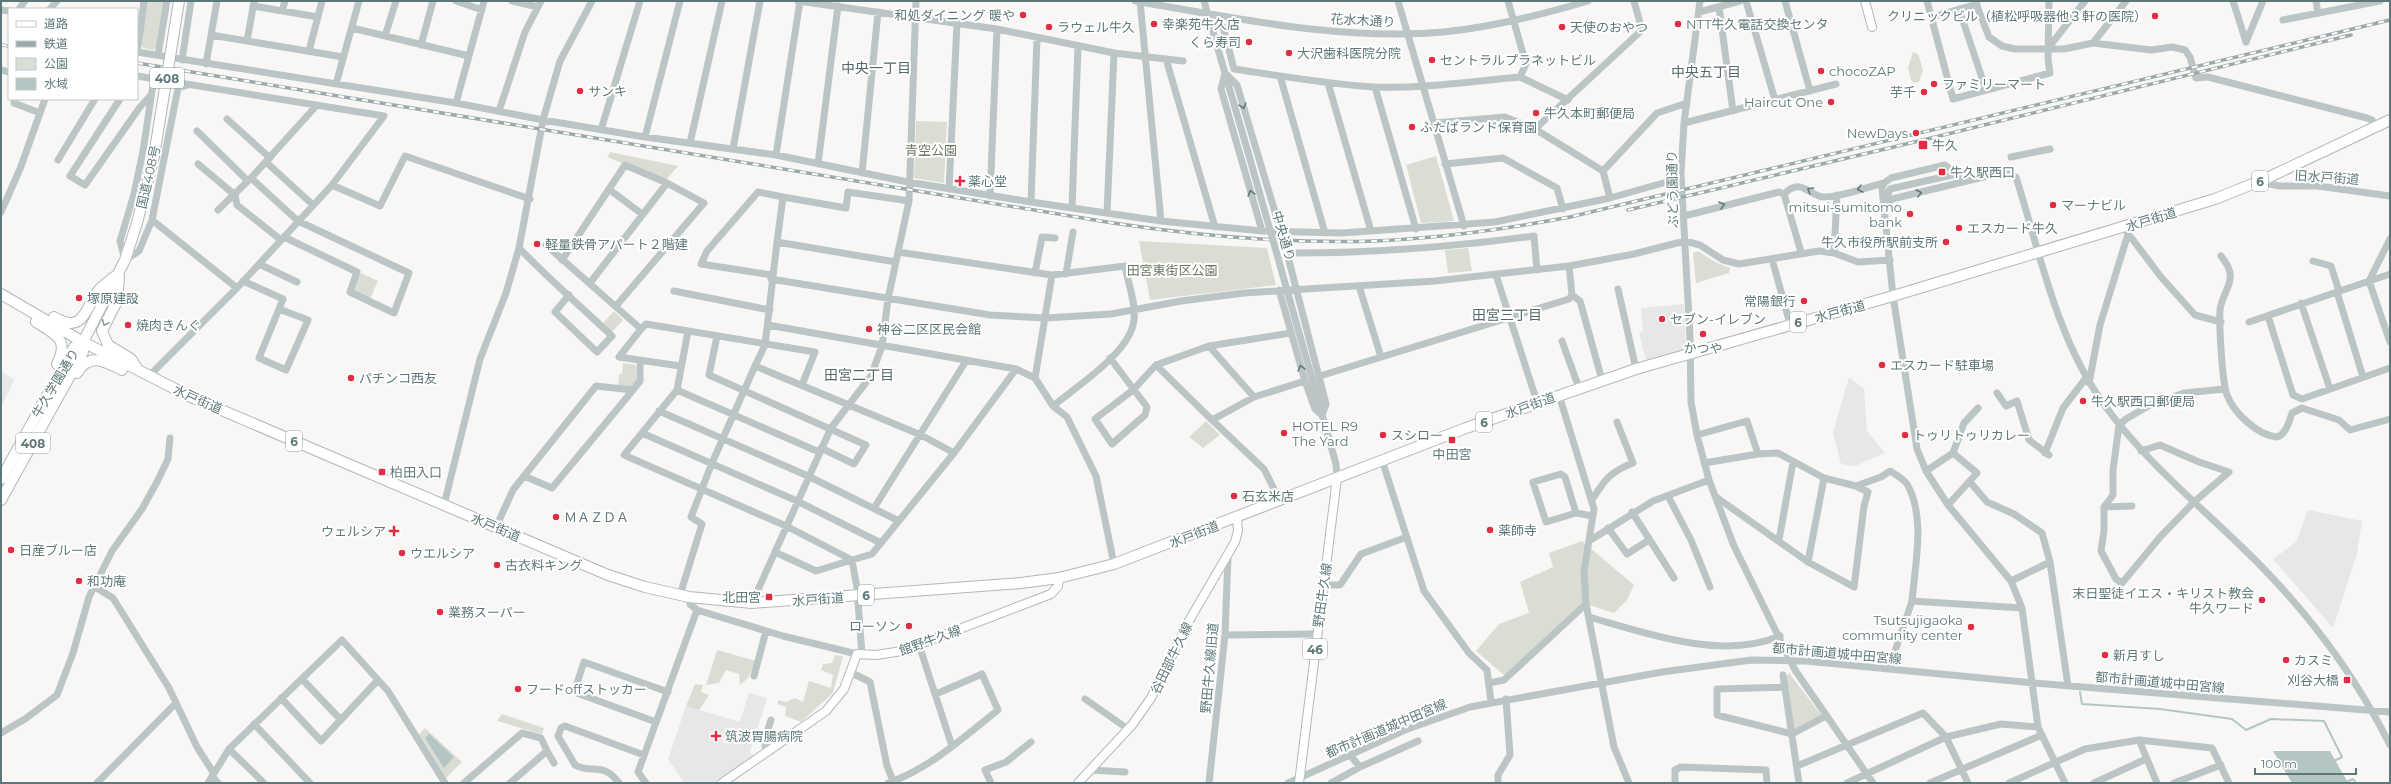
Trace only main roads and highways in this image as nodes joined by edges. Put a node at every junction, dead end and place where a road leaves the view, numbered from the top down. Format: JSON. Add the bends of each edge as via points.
{"nodes":[{"id":1,"x":180,"y":1,"type":"edge"},
{"id":2,"x":1865,"y":1,"type":"edge"},
{"id":3,"x":1872,"y":27,"type":"dead end"},
{"id":4,"x":2390,"y":121,"type":"edge"},
{"id":5,"x":119,"y":273,"type":"junction"},
{"id":6,"x":1,"y":294,"type":"edge"},
{"id":7,"x":13,"y":301,"type":"junction"},
{"id":8,"x":30,"y":311,"type":"junction"},
{"id":9,"x":83,"y":342,"type":"junction"},
{"id":10,"x":138,"y":371,"type":"junction"},
{"id":11,"x":43,"y":400,"type":"junction"},
{"id":12,"x":52,"y":409,"type":"junction"},
{"id":13,"x":5,"y":475,"type":"edge"},
{"id":14,"x":1337,"y":478,"type":"junction"},
{"id":15,"x":1,"y":500,"type":"edge"},
{"id":16,"x":1237,"y":518,"type":"junction"},
{"id":17,"x":1059,"y":578,"type":"junction"},
{"id":18,"x":1299,"y":780,"type":"edge"},
{"id":19,"x":1080,"y":782,"type":"edge"},
{"id":20,"x":722,"y":783,"type":"edge"}],
"edges":[{"from":1,"to":5,"type":"highway","name":"国道408号","number":"408","bridge":true,"via":[[154,156],[137,223]]},
{"from":2,"to":3,"type":"main road"},
{"from":4,"to":14,"type":"highway","name":"水戸街道","number":"6","via":[[2265,179],[2126,231],[2039,253],[1636,369],[1537,402]]},
{"from":5,"to":8,"type":"highway","via":[[98,291],[80,320],[65,323],[49,314]]},
{"from":5,"to":9,"type":"highway","name":"国道408号","number":"408"},
{"from":5,"to":10,"type":"highway","one_way":true,"via":[[117,301],[102,331],[108,345],[131,359]]},
{"from":6,"to":7,"type":"highway","name":"水戸街道","number":"6"},
{"from":7,"to":8,"type":"highway","name":"水戸街道","number":"6"},
{"from":7,"to":11,"type":"highway","via":[[16,308],[54,333],[61,342],[62,354],[45,388]]},
{"from":8,"to":9,"type":"highway","name":"水戸街道","number":"6"},
{"from":9,"to":10,"type":"highway","name":"水戸街道","number":"6"},
{"from":9,"to":11,"type":"highway","name":"牛久学園通り","number":"408","via":[[74,347]]},
{"from":9,"to":12,"type":"highway","name":"牛久学園通り","number":"408","via":[[83,352]]},
{"from":10,"to":12,"type":"highway","via":[[125,371],[98,359],[86,362],[80,366],[62,398]]},
{"from":10,"to":17,"type":"highway","name":"水戸街道","number":"6","via":[[191,397],[608,575],[685,596],[752,603],[1005,585]]},
{"from":11,"to":13,"type":"highway","name":"牛久学園通り","number":"408"},
{"from":12,"to":13,"type":"highway","name":"牛久学園通り","number":"408"},
{"from":13,"to":15,"type":"highway","name":"牛久学園通り","number":"408"},
{"from":14,"to":16,"type":"highway","name":"水戸街道","number":"6"},
{"from":14,"to":18,"type":"main road","name":"野田牛久線","number":"46"},
{"from":16,"to":17,"type":"highway","name":"水戸街道","number":"6","via":[[1114,564]]},
{"from":16,"to":19,"type":"main road","name":"谷田部牛久線","via":[[1238,532],[1228,556],[1194,613],[1151,698],[1128,729]]},
{"from":17,"to":20,"type":"main road","name":"館野牛久線","via":[[1058,586],[1051,594],[919,645],[892,654],[860,654],[840,696],[826,711]]}]}
